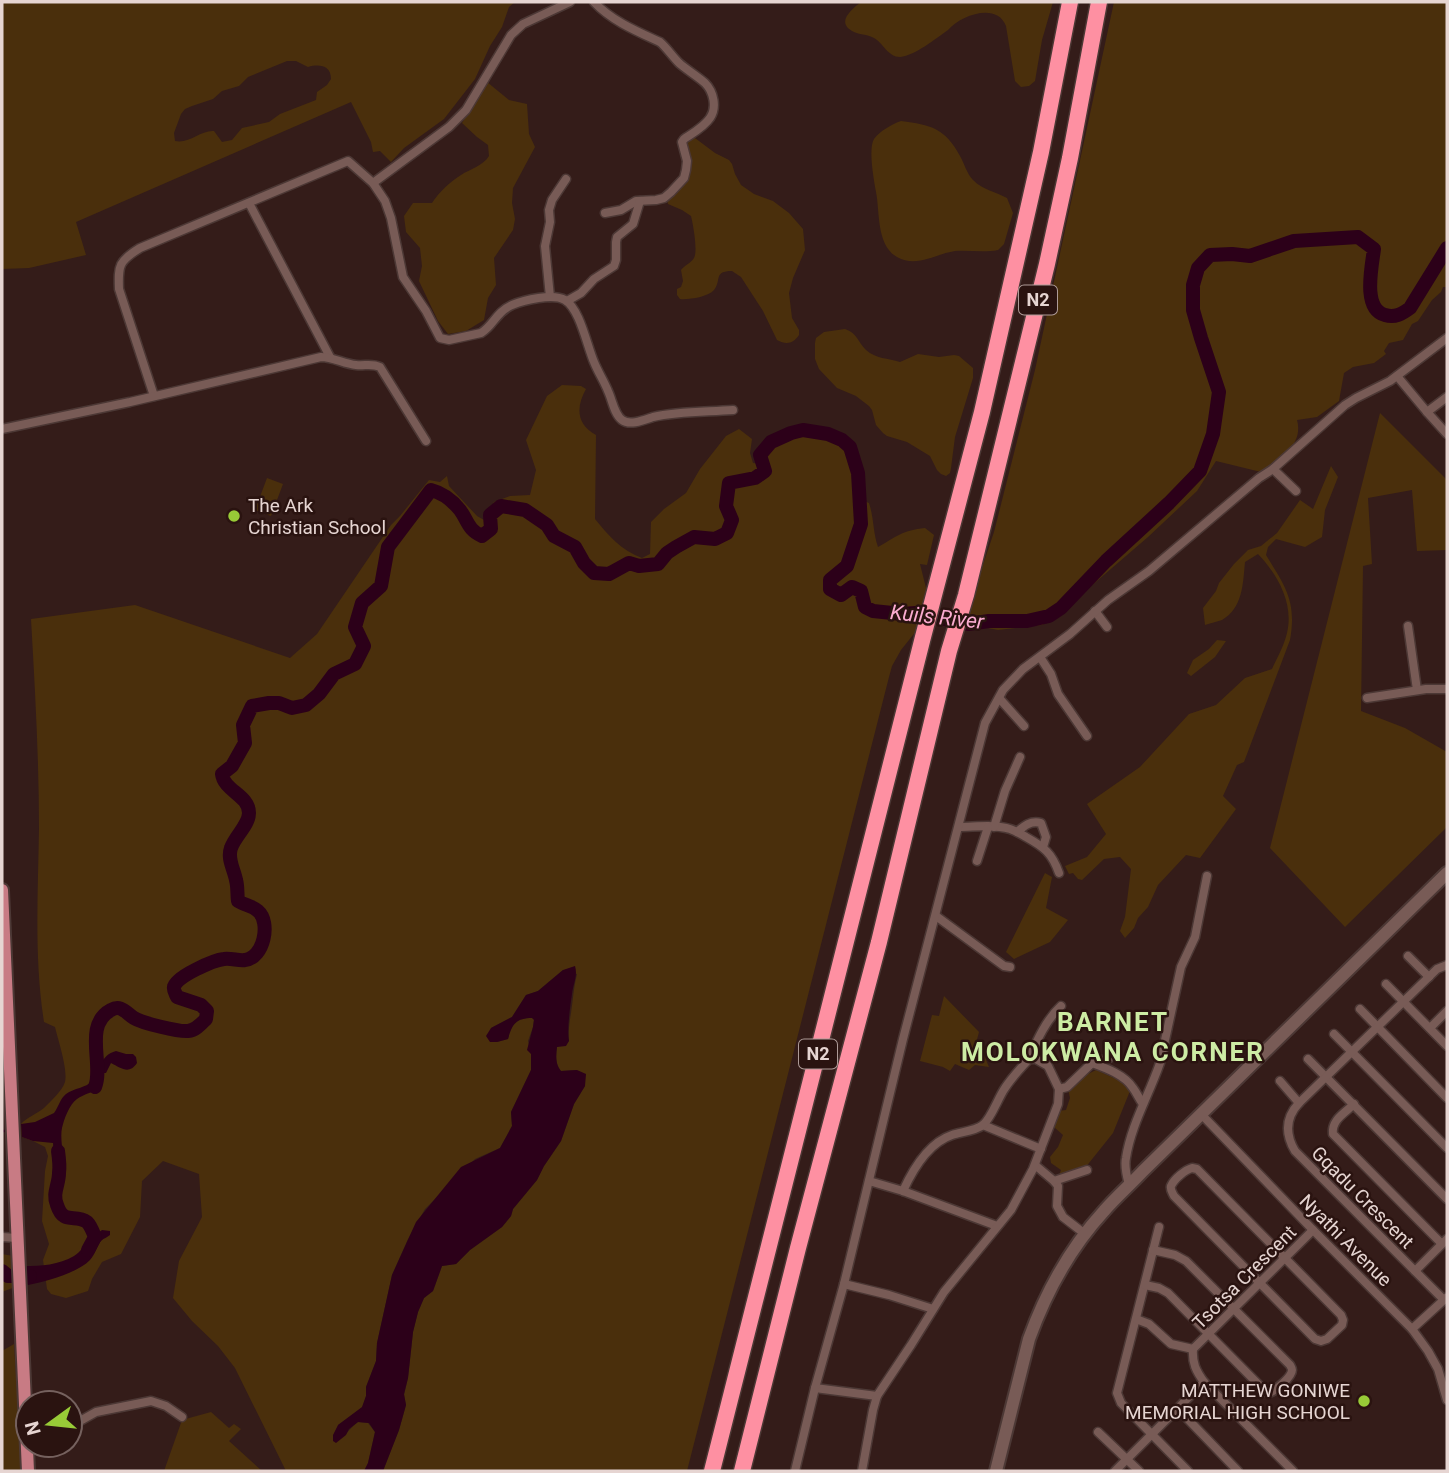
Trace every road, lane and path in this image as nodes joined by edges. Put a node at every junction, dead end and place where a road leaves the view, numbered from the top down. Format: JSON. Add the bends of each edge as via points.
{"nodes":[{"id":1,"x":570,"y":2,"type":"edge"},
{"id":2,"x":594,"y":2,"type":"edge"},
{"id":3,"x":1070,"y":2,"type":"edge"},
{"id":4,"x":1099,"y":2,"type":"edge"},
{"id":5,"x":566,"y":178,"type":"dead end"},
{"id":6,"x":373,"y":183,"type":"junction"},
{"id":7,"x":640,"y":201,"type":"junction"},
{"id":8,"x":249,"y":202,"type":"junction"},
{"id":9,"x":605,"y":213,"type":"dead end"},
{"id":10,"x":550,"y":297,"type":"junction"},
{"id":11,"x":567,"y":301,"type":"junction"},
{"id":12,"x":1447,"y":338,"type":"edge"},
{"id":13,"x":330,"y":357,"type":"junction"},
{"id":14,"x":1397,"y":376,"type":"junction"},
{"id":15,"x":153,"y":396,"type":"junction"},
{"id":16,"x":1447,"y":397,"type":"edge"},
{"id":17,"x":733,"y":411,"type":"dead end"},
{"id":18,"x":1427,"y":412,"type":"junction"},
{"id":19,"x":2,"y":429,"type":"edge"},
{"id":20,"x":1447,"y":434,"type":"edge"},
{"id":21,"x":426,"y":441,"type":"dead end"},
{"id":22,"x":1273,"y":469,"type":"junction"},
{"id":23,"x":1296,"y":491,"type":"dead end"},
{"id":24,"x":1095,"y":611,"type":"junction"},
{"id":25,"x":1408,"y":626,"type":"dead end"},
{"id":26,"x":1107,"y":627,"type":"dead end"},
{"id":27,"x":1040,"y":657,"type":"junction"},
{"id":28,"x":1447,"y":689,"type":"edge"},
{"id":29,"x":1417,"y":690,"type":"junction"},
{"id":30,"x":999,"y":698,"type":"junction"},
{"id":31,"x":1367,"y":698,"type":"dead end"},
{"id":32,"x":1024,"y":726,"type":"dead end"},
{"id":33,"x":1087,"y":736,"type":"dead end"},
{"id":34,"x":1020,"y":757,"type":"dead end"},
{"id":35,"x":959,"y":827,"type":"junction"},
{"id":36,"x":991,"y":827,"type":"junction"},
{"id":37,"x":1017,"y":832,"type":"junction"},
{"id":38,"x":1043,"y":847,"type":"junction"},
{"id":39,"x":977,"y":861,"type":"dead end"},
{"id":40,"x":1059,"y":873,"type":"dead end"},
{"id":41,"x":1447,"y":873,"type":"edge"},
{"id":42,"x":1207,"y":876,"type":"dead end"},
{"id":43,"x":2,"y":890,"type":"edge"},
{"id":44,"x":936,"y":916,"type":"junction"},
{"id":45,"x":1409,"y":956,"type":"dead end"},
{"id":46,"x":1447,"y":965,"type":"edge"},
{"id":47,"x":1010,"y":967,"type":"dead end"},
{"id":48,"x":1429,"y":977,"type":"junction"},
{"id":49,"x":1386,"y":984,"type":"dead end"},
{"id":50,"x":1404,"y":1002,"type":"junction"},
{"id":51,"x":1061,"y":1006,"type":"dead end"},
{"id":52,"x":1360,"y":1009,"type":"dead end"},
{"id":53,"x":1447,"y":1011,"type":"edge"},
{"id":54,"x":1377,"y":1028,"type":"junction"},
{"id":55,"x":1430,"y":1028,"type":"junction"},
{"id":56,"x":1334,"y":1034,"type":"dead end"},
{"id":57,"x":1447,"y":1046,"type":"edge"},
{"id":58,"x":1352,"y":1052,"type":"junction"},
{"id":59,"x":1110,"y":1058,"type":"dead end"},
{"id":60,"x":1029,"y":1059,"type":"junction"},
{"id":61,"x":1308,"y":1059,"type":"dead end"},
{"id":62,"x":1092,"y":1063,"type":"junction"},
{"id":63,"x":1327,"y":1077,"type":"junction"},
{"id":64,"x":1280,"y":1082,"type":"dead end"},
{"id":65,"x":1059,"y":1089,"type":"junction"},
{"id":66,"x":1447,"y":1098,"type":"edge"},
{"id":67,"x":1299,"y":1103,"type":"junction"},
{"id":68,"x":1143,"y":1104,"type":"junction"},
{"id":69,"x":1354,"y":1104,"type":"junction"},
{"id":70,"x":1202,"y":1115,"type":"junction"},
{"id":71,"x":983,"y":1125,"type":"junction"},
{"id":72,"x":1447,"y":1148,"type":"edge"},
{"id":73,"x":1041,"y":1149,"type":"junction"},
{"id":74,"x":1035,"y":1166,"type":"junction"},
{"id":75,"x":1087,"y":1170,"type":"dead end"},
{"id":76,"x":869,"y":1181,"type":"junction"},
{"id":77,"x":1054,"y":1181,"type":"junction"},
{"id":78,"x":1129,"y":1185,"type":"junction"},
{"id":79,"x":903,"y":1191,"type":"junction"},
{"id":80,"x":1447,"y":1199,"type":"edge"},
{"id":81,"x":997,"y":1226,"type":"junction"},
{"id":82,"x":1159,"y":1227,"type":"dead end"},
{"id":83,"x":1313,"y":1230,"type":"junction"},
{"id":84,"x":1085,"y":1234,"type":"junction"},
{"id":85,"x":2,"y":1237,"type":"edge"},
{"id":86,"x":17,"y":1238,"type":"junction"},
{"id":87,"x":1444,"y":1241,"type":"edge"},
{"id":88,"x":1153,"y":1250,"type":"junction"},
{"id":89,"x":1286,"y":1258,"type":"junction"},
{"id":90,"x":1415,"y":1271,"type":"junction"},
{"id":91,"x":1260,"y":1283,"type":"junction"},
{"id":92,"x":844,"y":1284,"type":"junction"},
{"id":93,"x":1145,"y":1285,"type":"junction"},
{"id":94,"x":1446,"y":1298,"type":"edge"},
{"id":95,"x":1235,"y":1308,"type":"junction"},
{"id":96,"x":933,"y":1310,"type":"junction"},
{"id":97,"x":1136,"y":1320,"type":"junction"},
{"id":98,"x":1412,"y":1329,"type":"junction"},
{"id":99,"x":1208,"y":1334,"type":"junction"},
{"id":100,"x":1193,"y":1349,"type":"junction"},
{"id":101,"x":1204,"y":1382,"type":"junction"},
{"id":102,"x":815,"y":1388,"type":"junction"},
{"id":103,"x":25,"y":1389,"type":"edge"},
{"id":104,"x":877,"y":1396,"type":"junction"},
{"id":105,"x":1447,"y":1400,"type":"edge"},
{"id":106,"x":1178,"y":1409,"type":"junction"},
{"id":107,"x":182,"y":1417,"type":"dead end"},
{"id":108,"x":84,"y":1419,"type":"edge"},
{"id":109,"x":1098,"y":1432,"type":"dead end"},
{"id":110,"x":1152,"y":1435,"type":"junction"},
{"id":111,"x":1127,"y":1460,"type":"junction"},
{"id":112,"x":712,"y":1471,"type":"edge"},
{"id":113,"x":741,"y":1471,"type":"edge"},
{"id":114,"x":795,"y":1471,"type":"edge"},
{"id":115,"x":862,"y":1471,"type":"edge"},
{"id":116,"x":996,"y":1471,"type":"edge"},
{"id":117,"x":1115,"y":1471,"type":"edge"},
{"id":118,"x":1139,"y":1471,"type":"edge"},
{"id":119,"x":1188,"y":1471,"type":"edge"},
{"id":120,"x":1238,"y":1471,"type":"edge"},
{"id":121,"x":1293,"y":1471,"type":"edge"}],
"edges":[{"from":1,"to":6,"type":"street","via":[[523,24],[511,35],[466,110]]},
{"from":2,"to":7,"type":"street","via":[[620,23],[660,42],[713,94],[711,117],[682,142],[687,161],[684,178],[664,198]]},
{"from":3,"to":112,"type":"highway","number":"N2","via":[[982,412]]},
{"from":4,"to":113,"type":"highway","number":"N2","via":[[1047,264],[879,942]]},
{"from":5,"to":10,"type":"street","via":[[549,210],[545,246]]},
{"from":6,"to":8,"type":"street","via":[[348,161]]},
{"from":6,"to":10,"type":"street","via":[[391,218],[403,277],[440,338],[481,333],[513,305]]},
{"from":7,"to":9,"type":"street"},
{"from":7,"to":11,"type":"street","via":[[633,224],[617,236],[614,265]]},
{"from":8,"to":13,"type":"street"},
{"from":8,"to":15,"type":"street","via":[[140,248],[121,262],[119,289]]},
{"from":10,"to":11,"type":"street"},
{"from":11,"to":17,"type":"street","via":[[622,420]]},
{"from":12,"to":14,"type":"street"},
{"from":13,"to":15,"type":"street"},
{"from":13,"to":21,"type":"street","via":[[380,367]]},
{"from":14,"to":18,"type":"street"},
{"from":14,"to":22,"type":"street","via":[[1345,405]]},
{"from":15,"to":19,"type":"street"},
{"from":16,"to":18,"type":"street"},
{"from":18,"to":20,"type":"street"},
{"from":22,"to":23,"type":"street"},
{"from":22,"to":24,"type":"street"},
{"from":24,"to":26,"type":"street"},
{"from":24,"to":27,"type":"street"},
{"from":25,"to":29,"type":"street"},
{"from":27,"to":30,"type":"street","via":[[1018,674]]},
{"from":27,"to":33,"type":"street"},
{"from":28,"to":29,"type":"street"},
{"from":29,"to":31,"type":"street"},
{"from":30,"to":32,"type":"street"},
{"from":30,"to":35,"type":"street","via":[[985,723]]},
{"from":34,"to":36,"type":"street"},
{"from":35,"to":36,"type":"street"},
{"from":35,"to":44,"type":"street"},
{"from":36,"to":37,"type":"street"},
{"from":36,"to":39,"type":"street"},
{"from":37,"to":38,"type":"street"},
{"from":37,"to":38,"type":"street","via":[[1030,823],[1041,823],[1046,837]]},
{"from":38,"to":40,"type":"street"},
{"from":41,"to":70,"type":"main road"},
{"from":42,"to":68,"type":"street","via":[[1160,1063]]},
{"from":43,"to":86,"type":"main road"},
{"from":44,"to":47,"type":"street"},
{"from":44,"to":76,"type":"street"},
{"from":45,"to":48,"type":"street"},
{"from":46,"to":48,"type":"street","name":"Gqadu Crescent"},
{"from":48,"to":50,"type":"street","name":"Gqadu Crescent"},
{"from":49,"to":50,"type":"street"},
{"from":50,"to":54,"type":"street","name":"Gqadu Crescent"},
{"from":50,"to":55,"type":"street"},
{"from":51,"to":60,"type":"street","via":[[1050,1017]]},
{"from":52,"to":54,"type":"street"},
{"from":53,"to":55,"type":"street"},
{"from":54,"to":58,"type":"street","name":"Gqadu Crescent"},
{"from":54,"to":66,"type":"street"},
{"from":55,"to":57,"type":"street"},
{"from":56,"to":58,"type":"street"},
{"from":58,"to":63,"type":"street","name":"Gqadu Crescent"},
{"from":58,"to":72,"type":"street"},
{"from":59,"to":62,"type":"street"},
{"from":60,"to":65,"type":"street","via":[[1048,1066]]},
{"from":60,"to":71,"type":"street","via":[[1007,1084]]},
{"from":61,"to":63,"type":"street"},
{"from":62,"to":65,"type":"street"},
{"from":62,"to":68,"type":"street","via":[[1128,1082]]},
{"from":63,"to":67,"type":"street","name":"Gqadu Crescent"},
{"from":63,"to":69,"type":"street"},
{"from":64,"to":67,"type":"street"},
{"from":65,"to":73,"type":"street"},
{"from":67,"to":90,"type":"street","name":"Gqadu Crescent","via":[[1287,1126],[1295,1151]]},
{"from":68,"to":78,"type":"street","via":[[1125,1159]]},
{"from":69,"to":80,"type":"street"},
{"from":69,"to":87,"type":"street","via":[[1334,1122],[1333,1134]]},
{"from":70,"to":78,"type":"main road"},
{"from":70,"to":83,"type":"street","name":"Nyathi Avenue"},
{"from":71,"to":73,"type":"street"},
{"from":71,"to":79,"type":"street","via":[[942,1140],[914,1170]]},
{"from":73,"to":74,"type":"street"},
{"from":74,"to":77,"type":"street"},
{"from":74,"to":81,"type":"street"},
{"from":75,"to":77,"type":"street"},
{"from":76,"to":79,"type":"street"},
{"from":76,"to":92,"type":"street"},
{"from":77,"to":84,"type":"street","via":[[1061,1214]]},
{"from":78,"to":84,"type":"main road"},
{"from":79,"to":81,"type":"street"},
{"from":81,"to":96,"type":"street"},
{"from":82,"to":88,"type":"street"},
{"from":83,"to":89,"type":"street","name":"Tsotsa Crescent"},
{"from":83,"to":98,"type":"street","name":"Nyathi Avenue"},
{"from":84,"to":116,"type":"main road","via":[[1035,1321]]},
{"from":85,"to":86,"type":"street"},
{"from":86,"to":103,"type":"main road"},
{"from":87,"to":90,"type":"street"},
{"from":88,"to":93,"type":"street"},
{"from":88,"to":95,"type":"street","via":[[1186,1261]]},
{"from":89,"to":91,"type":"street","name":"Tsotsa Crescent"},
{"from":89,"to":91,"type":"street","via":[[1341,1315],[1342,1325],[1327,1339],[1318,1340]]},
{"from":89,"to":91,"type":"street","via":[[1197,1169],[1186,1170],[1171,1185],[1174,1196]]},
{"from":90,"to":94,"type":"street","name":"Gqadu Crescent"},
{"from":91,"to":95,"type":"street","name":"Tsotsa Crescent"},
{"from":92,"to":96,"type":"street"},
{"from":92,"to":102,"type":"street"},
{"from":93,"to":97,"type":"street"},
{"from":93,"to":99,"type":"street","via":[[1168,1293]]},
{"from":94,"to":98,"type":"street"},
{"from":95,"to":99,"type":"street","name":"Tsotsa Crescent"},
{"from":95,"to":99,"type":"street","via":[[1292,1368],[1274,1392],[1266,1392]]},
{"from":96,"to":104,"type":"street"},
{"from":97,"to":100,"type":"street","via":[[1149,1324],[1171,1344]]},
{"from":97,"to":110,"type":"street","via":[[1117,1397]]},
{"from":98,"to":105,"type":"street","name":"Nyathi Avenue","via":[[1438,1369]]},
{"from":99,"to":100,"type":"street","name":"Tsotsa Crescent"},
{"from":100,"to":101,"type":"street","name":"Tsotsa Crescent","via":[[1193,1364]]},
{"from":101,"to":106,"type":"street"},
{"from":101,"to":121,"type":"street","name":"Tsotsa Crescent"},
{"from":102,"to":104,"type":"street"},
{"from":102,"to":114,"type":"street"},
{"from":104,"to":115,"type":"street"},
{"from":106,"to":110,"type":"street"},
{"from":106,"to":120,"type":"street"},
{"from":107,"to":108,"type":"street","via":[[151,1401]]},
{"from":109,"to":111,"type":"street"},
{"from":110,"to":111,"type":"street"},
{"from":110,"to":119,"type":"street"},
{"from":111,"to":117,"type":"street"},
{"from":111,"to":118,"type":"street"}]}
